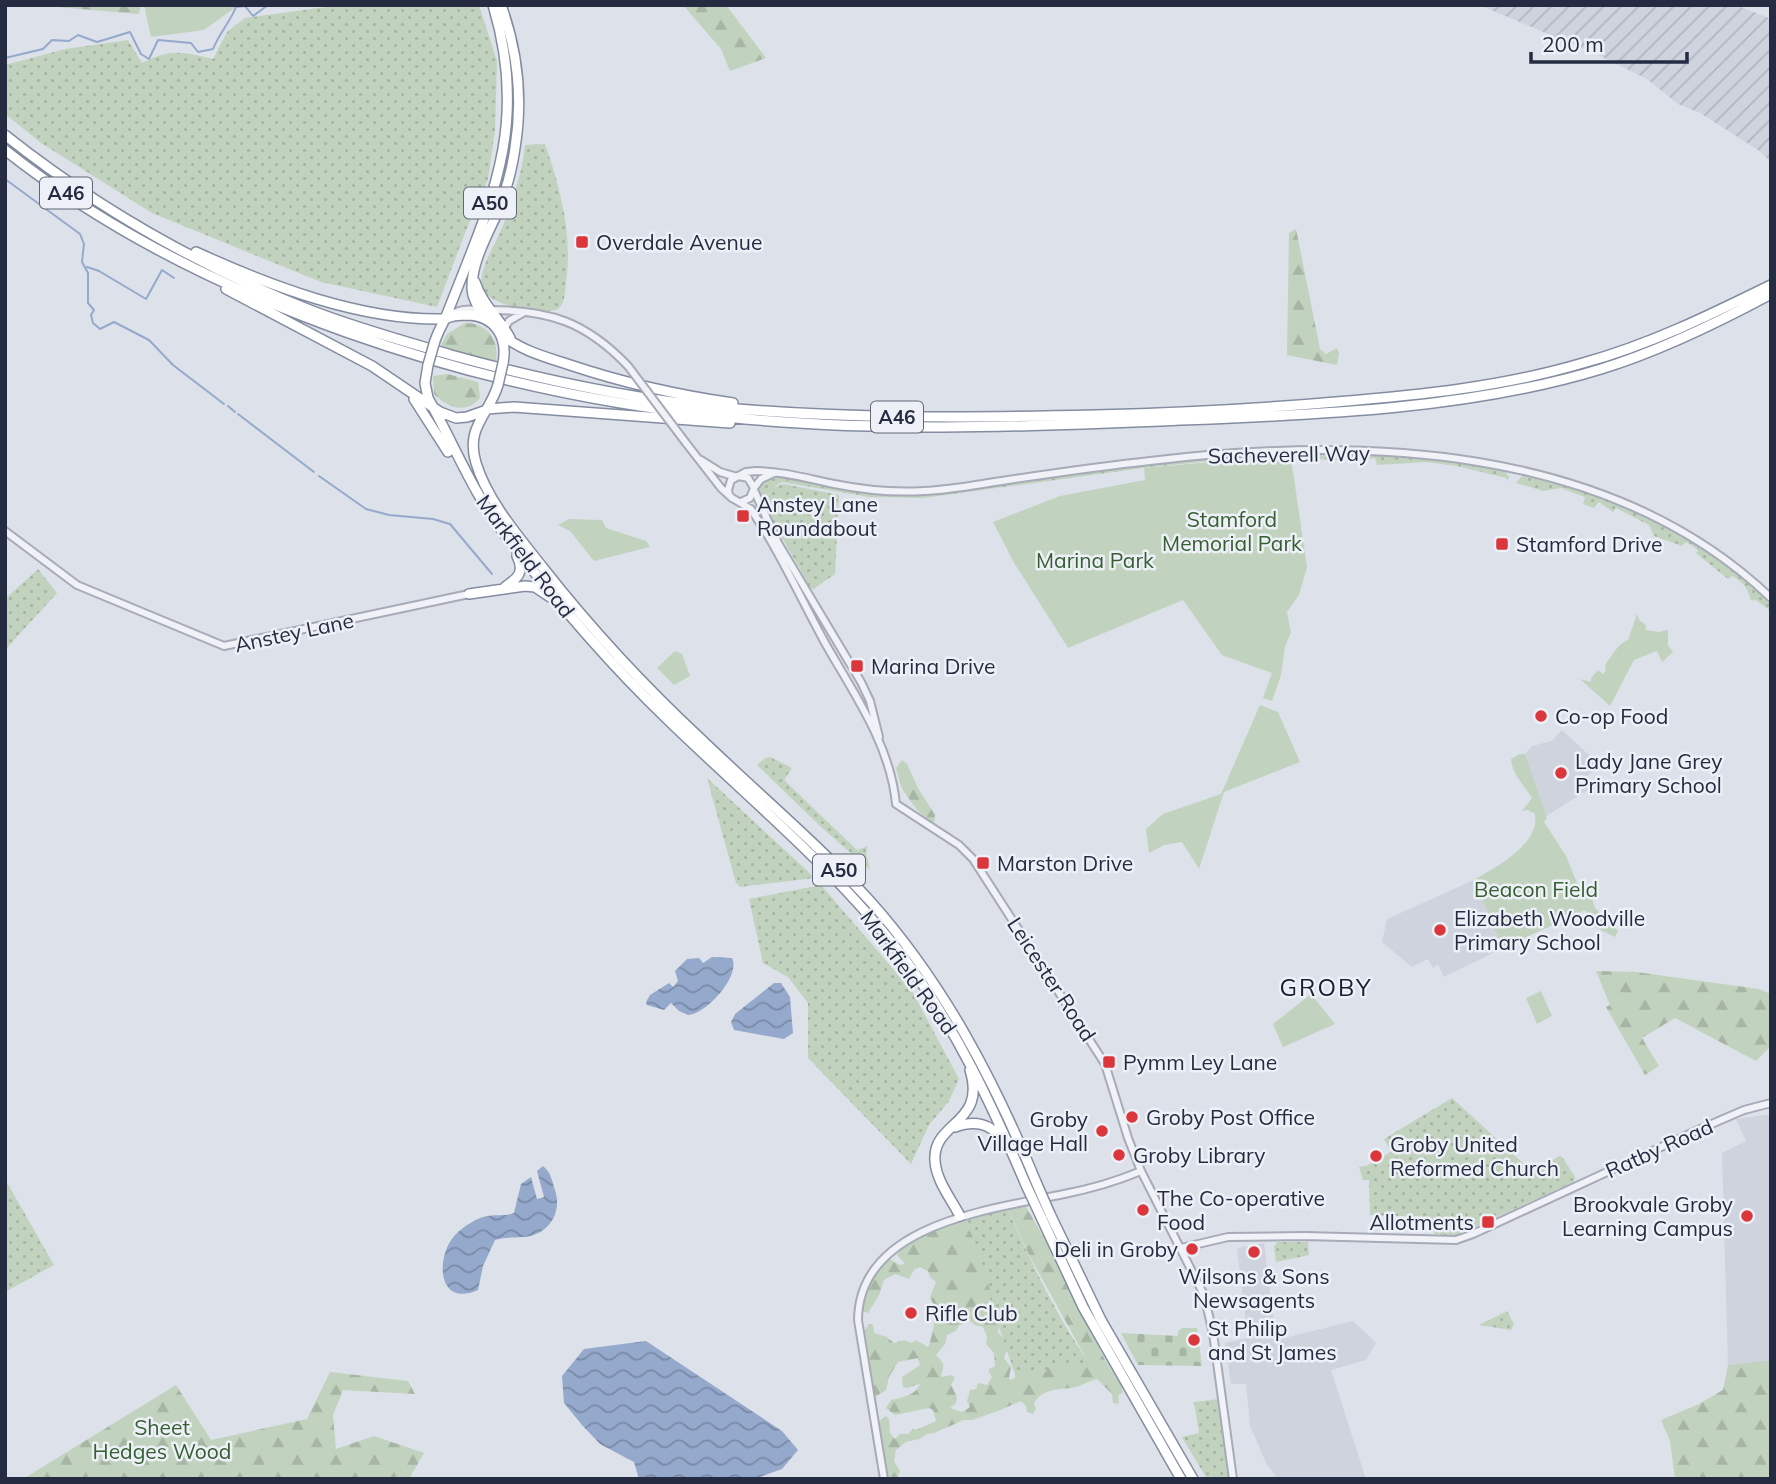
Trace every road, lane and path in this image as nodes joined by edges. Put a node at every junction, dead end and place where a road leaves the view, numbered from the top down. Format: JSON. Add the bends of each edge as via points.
{"nodes":[{"id":1,"x":493,"y":5,"type":"edge"},
{"id":2,"x":501,"y":5,"type":"edge"},
{"id":3,"x":5,"y":135,"type":"edge"},
{"id":4,"x":5,"y":150,"type":"edge"},
{"id":5,"x":52,"y":170,"type":"junction"},
{"id":6,"x":130,"y":232,"type":"junction"},
{"id":7,"x":473,"y":278,"type":"junction"},
{"id":8,"x":1771,"y":285,"type":"edge"},
{"id":9,"x":1771,"y":294,"type":"edge"},
{"id":10,"x":479,"y":310,"type":"junction"},
{"id":11,"x":523,"y":313,"type":"junction"},
{"id":12,"x":489,"y":315,"type":"junction"},
{"id":13,"x":446,"y":318,"type":"junction"},
{"id":14,"x":502,"y":332,"type":"junction"},
{"id":15,"x":404,"y":387,"type":"junction"},
{"id":16,"x":432,"y":406,"type":"junction"},
{"id":17,"x":486,"y":409,"type":"junction"},
{"id":18,"x":777,"y":411,"type":"junction"},
{"id":19,"x":826,"y":425,"type":"junction"},
{"id":20,"x":699,"y":459,"type":"junction"},
{"id":21,"x":776,"y":473,"type":"junction"},
{"id":22,"x":738,"y":476,"type":"junction"},
{"id":23,"x":754,"y":489,"type":"junction"},
{"id":24,"x":729,"y":495,"type":"junction"},
{"id":25,"x":741,"y":502,"type":"junction"},
{"id":26,"x":5,"y":531,"type":"edge"},
{"id":27,"x":504,"y":533,"type":"junction"},
{"id":28,"x":504,"y":587,"type":"junction"},
{"id":29,"x":469,"y":594,"type":"joint"},
{"id":30,"x":1771,"y":598,"type":"edge"},
{"id":31,"x":572,"y":617,"type":"junction"},
{"id":32,"x":870,"y":701,"type":"junction"},
{"id":33,"x":861,"y":704,"type":"junction"},
{"id":34,"x":870,"y":714,"type":"junction"},
{"id":35,"x":964,"y":1051,"type":"junction"},
{"id":36,"x":1771,"y":1103,"type":"edge"},
{"id":37,"x":953,"y":1128,"type":"junction"},
{"id":38,"x":1013,"y":1153,"type":"junction"},
{"id":39,"x":1141,"y":1171,"type":"junction"},
{"id":40,"x":1031,"y":1184,"type":"junction"},
{"id":41,"x":960,"y":1216,"type":"junction"},
{"id":42,"x":1045,"y":1216,"type":"junction"},
{"id":43,"x":1181,"y":1248,"type":"junction"},
{"id":44,"x":884,"y":1479,"type":"edge"},
{"id":45,"x":1181,"y":1479,"type":"edge"},
{"id":46,"x":1193,"y":1479,"type":"edge"},
{"id":47,"x":1233,"y":1479,"type":"edge"}],
"edges":[{"from":1,"to":13,"type":"highway","number":"A50","via":[[506,61],[504,151],[493,196]]},
{"from":2,"to":7,"type":"highway","number":"A50","via":[[519,80],[516,147],[504,195]]},
{"from":3,"to":5,"type":"highway","number":"A46"},
{"from":4,"to":6,"type":"highway","number":"A46"},
{"from":5,"to":13,"type":"highway","via":[[164,236],[242,272],[357,308],[412,319]]},
{"from":5,"to":18,"type":"highway","number":"A46","via":[[115,213],[198,260],[309,310],[371,332],[570,385],[676,402]]},
{"from":6,"to":15,"type":"highway"},
{"from":6,"to":19,"type":"highway","number":"A46","via":[[226,284],[452,366],[636,406]]},
{"from":7,"to":10,"type":"highway","number":"A50"},
{"from":7,"to":12,"type":"highway"},
{"from":8,"to":18,"type":"highway","number":"A46","via":[[1628,349],[1539,375],[1452,391],[1139,414],[933,418]]},
{"from":9,"to":19,"type":"highway","number":"A46","via":[[1683,338],[1601,369],[1510,391],[1432,402],[1266,417],[1050,425]]},
{"from":10,"to":12,"type":"highway"},
{"from":10,"to":13,"type":"street","via":[[460,310]]},
{"from":11,"to":12,"type":"street"},
{"from":11,"to":14,"type":"street"},
{"from":11,"to":20,"type":"street","bridge":true,"via":[[555,317],[597,336],[628,366]]},
{"from":12,"to":13,"type":"highway"},
{"from":12,"to":14,"type":"highway"},
{"from":13,"to":16,"type":"highway","bridge":true,"via":[[428,365],[425,389]]},
{"from":14,"to":17,"type":"highway","bridge":true,"via":[[503,363]]},
{"from":14,"to":18,"type":"highway","via":[[513,344],[535,353],[641,387]]},
{"from":15,"to":16,"type":"highway"},
{"from":15,"to":27,"type":"highway","via":[[427,416],[475,498]]},
{"from":16,"to":17,"type":"highway","via":[[456,418]]},
{"from":16,"to":27,"type":"highway","name":"Markfield Road","number":"A50","via":[[471,482]]},
{"from":17,"to":19,"type":"highway","via":[[514,407],[771,426]]},
{"from":17,"to":40,"type":"highway","name":"Markfield Road","number":"A50","via":[[475,429],[472,448],[482,479],[506,519],[575,608],[631,670],[825,856],[897,933],[966,1033],[1000,1098]]},
{"from":20,"to":22,"type":"street","via":[[720,472]]},
{"from":20,"to":24,"type":"street"},
{"from":21,"to":22,"type":"street","name":"Sacheverell Way","via":[[756,471]]},
{"from":21,"to":23,"type":"street","via":[[761,479]]},
{"from":21,"to":30,"type":"street","name":"Sacheverell Way","via":[[847,487],[909,492],[1219,454],[1332,451],[1475,461],[1544,475],[1624,503],[1706,546]]},
{"from":22,"to":23,"type":"street","via":[[748,478]]},
{"from":22,"to":24,"type":"street","via":[[729,484]]},
{"from":23,"to":25,"type":"street","via":[[750,498]]},
{"from":23,"to":32,"type":"street","name":"Leicester Road","via":[[778,543]]},
{"from":24,"to":25,"type":"street"},
{"from":25,"to":33,"type":"street","name":"Leicester Road","via":[[758,519]]},
{"from":26,"to":29,"type":"street","name":"Anstey Lane","via":[[77,585],[224,646]]},
{"from":27,"to":28,"type":"highway","via":[[521,570],[518,578]]},
{"from":27,"to":31,"type":"highway","name":"Markfield Road","number":"A50"},
{"from":28,"to":29,"type":"highway"},
{"from":28,"to":31,"type":"highway","via":[[535,587]]},
{"from":31,"to":35,"type":"highway","name":"Markfield Road","number":"A50","via":[[663,716],[864,909],[918,978]]},
{"from":32,"to":33,"type":"street"},
{"from":32,"to":34,"type":"street","name":"Leicester Road"},
{"from":33,"to":34,"type":"street","name":"Leicester Road"},
{"from":34,"to":39,"type":"street","name":"Leicester Road","via":[[896,804],[973,859],[1095,1045]]},
{"from":35,"to":37,"type":"highway","via":[[974,1095]]},
{"from":35,"to":38,"type":"highway","name":"Markfield Road","number":"A50"},
{"from":36,"to":43,"type":"street","name":"Ratby Road","via":[[1700,1129],[1456,1240],[1228,1237]]},
{"from":37,"to":38,"type":"highway","via":[[974,1122],[989,1126]]},
{"from":37,"to":41,"type":"highway","via":[[937,1142],[935,1163]]},
{"from":38,"to":40,"type":"highway","name":"Markfield Road","number":"A50"},
{"from":39,"to":41,"type":"street","via":[[1070,1193]]},
{"from":39,"to":43,"type":"street","name":"Leicester Road"},
{"from":40,"to":42,"type":"highway","name":"Markfield Road","number":"A50","bridge":true},
{"from":41,"to":44,"type":"street","via":[[929,1228],[883,1259],[859,1304]]},
{"from":42,"to":45,"type":"highway","name":"Markfield Road","number":"A50","via":[[1083,1307]]},
{"from":42,"to":46,"type":"highway","name":"Markfield Road","number":"A50"},
{"from":43,"to":47,"type":"street","via":[[1210,1318]]}]}
